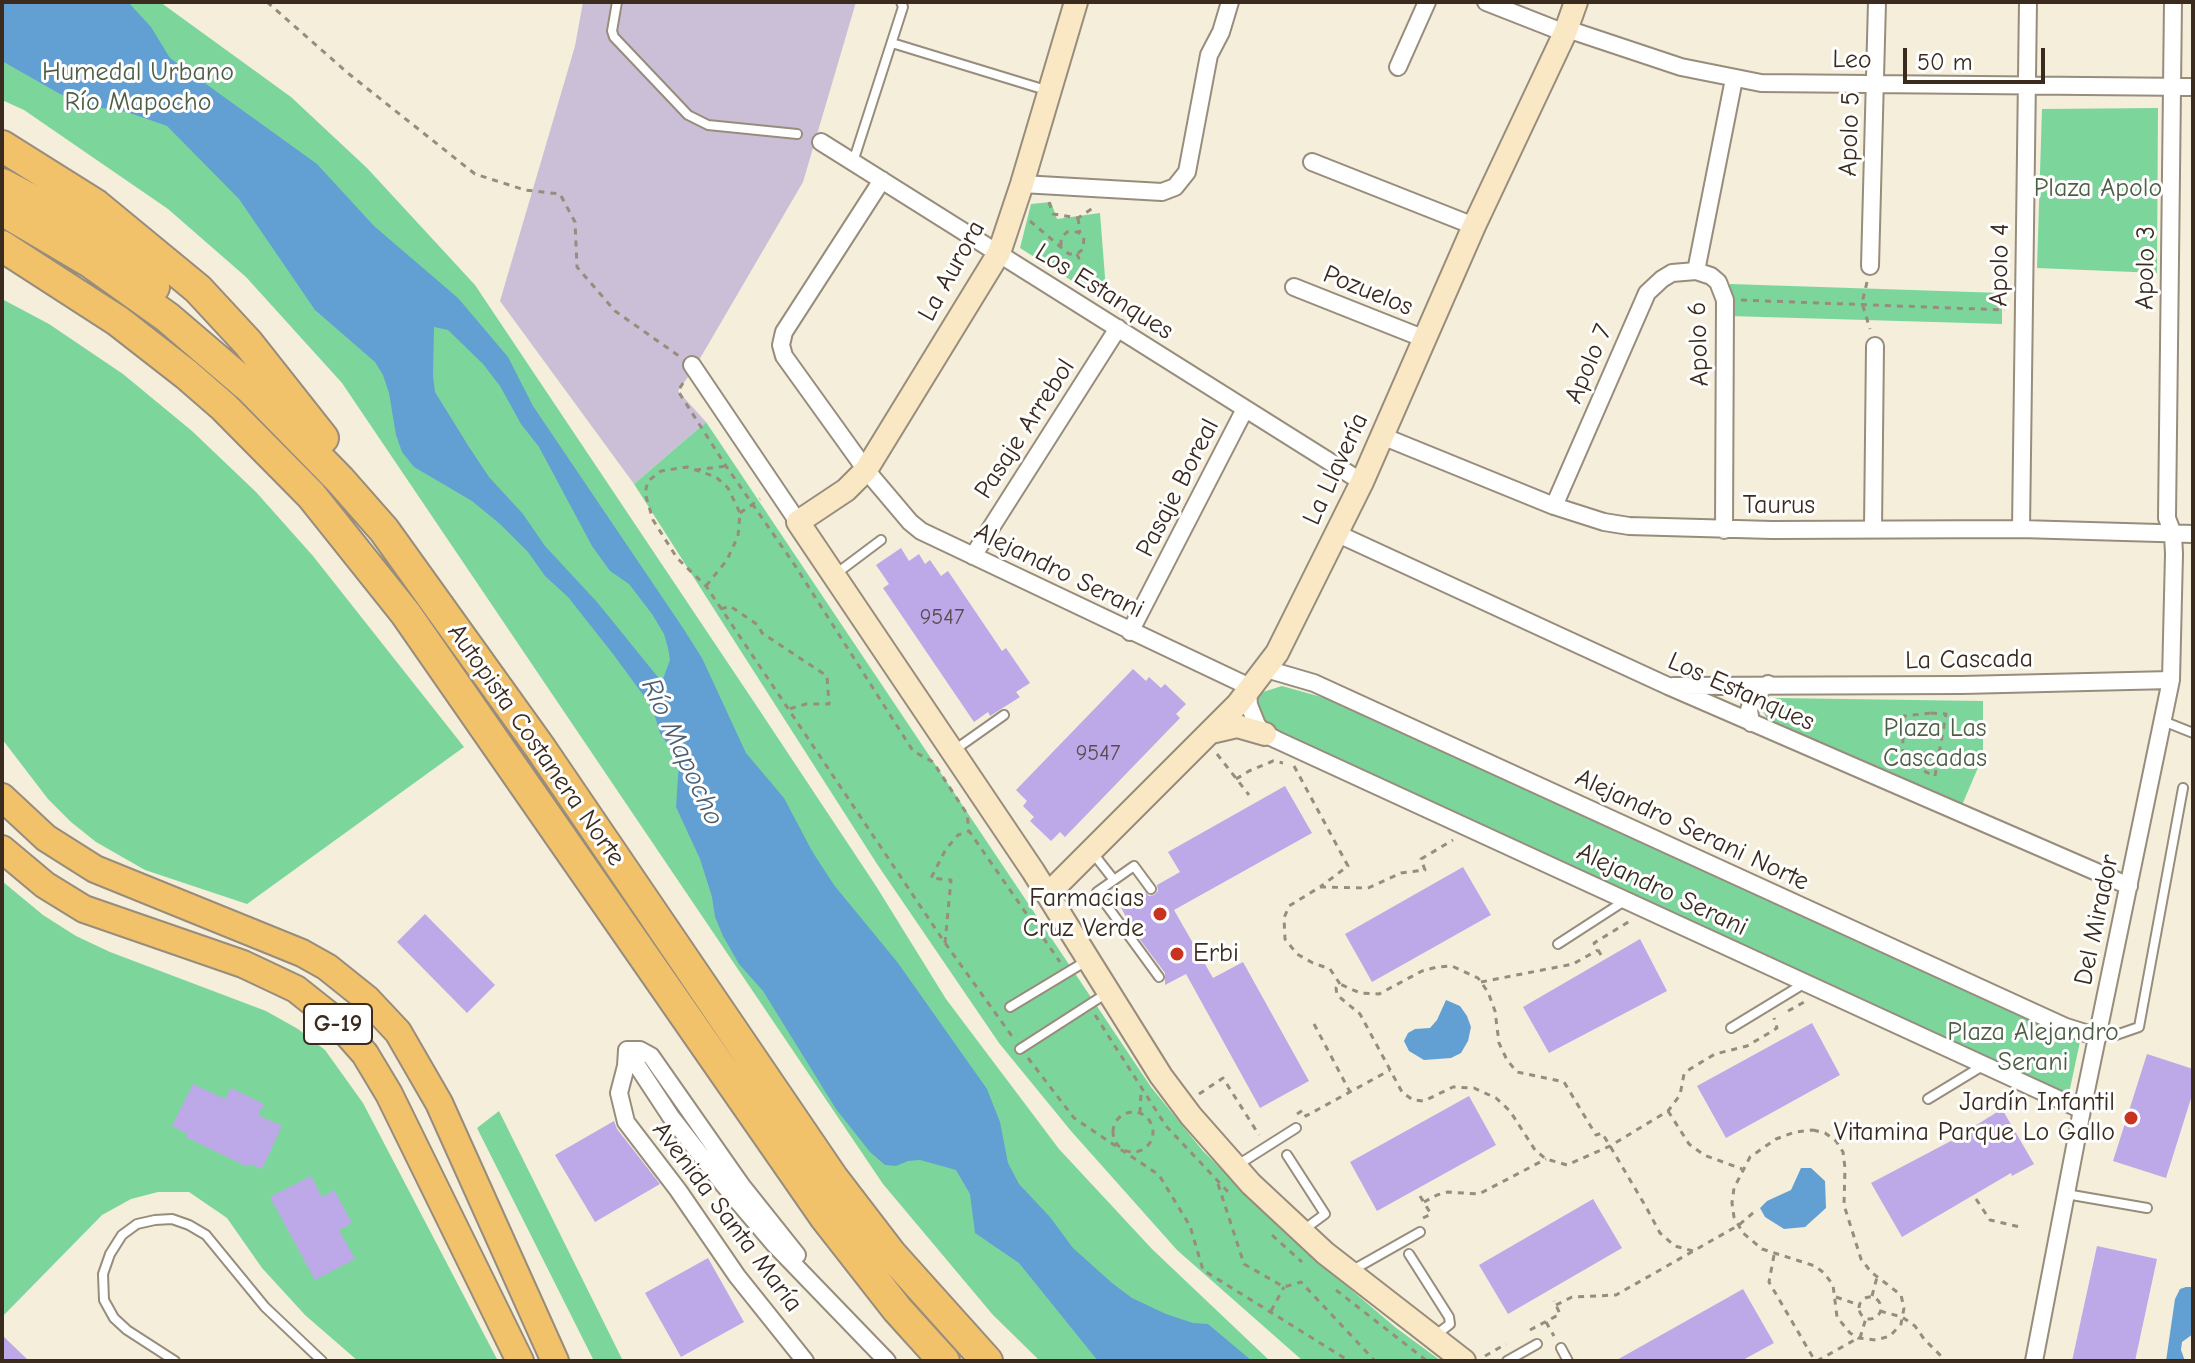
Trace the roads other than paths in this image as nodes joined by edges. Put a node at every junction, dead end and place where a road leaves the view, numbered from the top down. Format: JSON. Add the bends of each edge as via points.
{"nodes":[{"id":1,"x":617,"y":2,"type":"edge"},
{"id":2,"x":901,"y":2,"type":"edge"},
{"id":3,"x":1076,"y":2,"type":"edge"},
{"id":4,"x":1230,"y":2,"type":"edge"},
{"id":5,"x":1427,"y":2,"type":"edge"},
{"id":6,"x":1486,"y":2,"type":"edge"},
{"id":7,"x":1576,"y":2,"type":"edge"},
{"id":8,"x":1877,"y":2,"type":"edge"},
{"id":9,"x":2028,"y":2,"type":"edge"},
{"id":10,"x":2173,"y":2,"type":"edge"},
{"id":11,"x":1566,"y":31,"type":"junction"},
{"id":12,"x":892,"y":43,"type":"junction"},
{"id":13,"x":1398,"y":67,"type":"dead end"},
{"id":14,"x":1734,"y":79,"type":"junction"},
{"id":15,"x":1876,"y":85,"type":"junction"},
{"id":16,"x":2027,"y":86,"type":"junction"},
{"id":17,"x":2171,"y":87,"type":"junction"},
{"id":18,"x":2193,"y":87,"type":"edge"},
{"id":19,"x":1049,"y":91,"type":"junction"},
{"id":20,"x":797,"y":134,"type":"dead end"},
{"id":21,"x":821,"y":142,"type":"dead end"},
{"id":22,"x":2,"y":146,"type":"edge"},
{"id":23,"x":853,"y":162,"type":"junction"},
{"id":24,"x":1312,"y":162,"type":"dead end"},
{"id":25,"x":882,"y":180,"type":"junction"},
{"id":26,"x":2,"y":184,"type":"edge"},
{"id":27,"x":1022,"y":184,"type":"junction"},
{"id":28,"x":2,"y":210,"type":"edge"},
{"id":29,"x":1474,"y":226,"type":"junction"},
{"id":30,"x":2,"y":246,"type":"edge"},
{"id":31,"x":999,"y":253,"type":"junction"},
{"id":32,"x":1870,"y":266,"type":"road end"},
{"id":33,"x":2,"y":269,"type":"edge"},
{"id":34,"x":1696,"y":271,"type":"junction"},
{"id":35,"x":1294,"y":287,"type":"dead end"},
{"id":36,"x":118,"y":321,"type":"junction"},
{"id":37,"x":1118,"y":328,"type":"junction"},
{"id":38,"x":1425,"y":339,"type":"junction"},
{"id":39,"x":204,"y":346,"type":"junction"},
{"id":40,"x":1875,"y":346,"type":"road end"},
{"id":41,"x":692,"y":365,"type":"road end"},
{"id":42,"x":1245,"y":409,"type":"junction"},
{"id":43,"x":1382,"y":436,"type":"junction"},
{"id":44,"x":866,"y":470,"type":"junction"},
{"id":45,"x":1362,"y":482,"type":"junction"},
{"id":46,"x":1554,"y":506,"type":"junction"},
{"id":47,"x":798,"y":522,"type":"junction"},
{"id":48,"x":1873,"y":529,"type":"junction"},
{"id":49,"x":2021,"y":529,"type":"junction"},
{"id":50,"x":384,"y":530,"type":"junction"},
{"id":51,"x":1724,"y":530,"type":"junction"},
{"id":52,"x":1338,"y":534,"type":"junction"},
{"id":53,"x":2173,"y":534,"type":"junction"},
{"id":54,"x":2193,"y":534,"type":"edge"},
{"id":55,"x":881,"y":540,"type":"dead end"},
{"id":56,"x":973,"y":556,"type":"junction"},
{"id":57,"x":834,"y":575,"type":"junction"},
{"id":58,"x":1130,"y":632,"type":"junction"},
{"id":59,"x":1266,"y":669,"type":"junction"},
{"id":60,"x":2171,"y":680,"type":"junction"},
{"id":61,"x":1768,"y":684,"type":"junction"},
{"id":62,"x":1668,"y":686,"type":"junction"},
{"id":63,"x":1250,"y":690,"type":"junction"},
{"id":64,"x":1004,"y":715,"type":"dead end"},
{"id":65,"x":2163,"y":721,"type":"junction"},
{"id":66,"x":1751,"y":723,"type":"junction"},
{"id":67,"x":2193,"y":733,"type":"edge"},
{"id":68,"x":1265,"y":734,"type":"junction"},
{"id":69,"x":1207,"y":735,"type":"junction"},
{"id":70,"x":952,"y":751,"type":"junction"},
{"id":71,"x":2183,"y":788,"type":"dead end"},
{"id":72,"x":2,"y":797,"type":"edge"},
{"id":73,"x":2,"y":849,"type":"edge"},
{"id":74,"x":1091,"y":851,"type":"junction"},
{"id":75,"x":1114,"y":880,"type":"junction"},
{"id":76,"x":2129,"y":886,"type":"junction"},
{"id":77,"x":1151,"y":889,"type":"dead end"},
{"id":78,"x":1048,"y":894,"type":"junction"},
{"id":79,"x":1626,"y":900,"type":"junction"},
{"id":80,"x":1558,"y":944,"type":"dead end"},
{"id":81,"x":1088,"y":959,"type":"junction"},
{"id":82,"x":1159,"y":977,"type":"dead end"},
{"id":83,"x":1806,"y":982,"type":"junction"},
{"id":84,"x":1108,"y":992,"type":"junction"},
{"id":85,"x":1010,"y":1007,"type":"dead end"},
{"id":86,"x":1731,"y":1028,"type":"dead end"},
{"id":87,"x":2098,"y":1037,"type":"junction"},
{"id":88,"x":1020,"y":1049,"type":"dead end"},
{"id":89,"x":1984,"y":1065,"type":"junction"},
{"id":90,"x":1928,"y":1099,"type":"dead end"},
{"id":91,"x":2082,"y":1110,"type":"junction"},
{"id":92,"x":1296,"y":1128,"type":"dead end"},
{"id":93,"x":1287,"y":1155,"type":"dead end"},
{"id":94,"x":1235,"y":1166,"type":"junction"},
{"id":95,"x":2066,"y":1194,"type":"junction"},
{"id":96,"x":2147,"y":1208,"type":"dead end"},
{"id":97,"x":1302,"y":1231,"type":"junction"},
{"id":98,"x":1420,"y":1232,"type":"dead end"},
{"id":99,"x":1409,"y":1254,"type":"dead end"},
{"id":100,"x":1349,"y":1272,"type":"junction"},
{"id":101,"x":1432,"y":1338,"type":"junction"},
{"id":102,"x":1537,"y":1344,"type":"dead end"},
{"id":103,"x":1561,"y":1348,"type":"road end"},
{"id":104,"x":1474,"y":1359,"type":"edge"},
{"id":105,"x":175,"y":1361,"type":"edge"},
{"id":106,"x":322,"y":1361,"type":"edge"},
{"id":107,"x":520,"y":1361,"type":"edge"},
{"id":108,"x":555,"y":1361,"type":"edge"},
{"id":109,"x":805,"y":1361,"type":"edge"},
{"id":110,"x":887,"y":1361,"type":"edge"},
{"id":111,"x":944,"y":1361,"type":"edge"},
{"id":112,"x":987,"y":1361,"type":"edge"},
{"id":113,"x":1507,"y":1361,"type":"edge"},
{"id":114,"x":1568,"y":1361,"type":"edge"},
{"id":115,"x":2034,"y":1361,"type":"edge"}],
"edges":[{"from":1,"to":20,"type":"lane","via":[[614,37],[688,115],[708,125]]},
{"from":2,"to":12,"type":"lane"},
{"from":3,"to":19,"type":"street","name":"La Aurora"},
{"from":4,"to":27,"type":"street","via":[[1209,55],[1187,172],[1175,187],[1162,192]]},
{"from":5,"to":13,"type":"street"},
{"from":6,"to":11,"type":"street","name":"Leo"},
{"from":7,"to":11,"type":"street","name":"La Llavería"},
{"from":8,"to":15,"type":"street","name":"Apolo 5"},
{"from":9,"to":16,"type":"street","name":"Apolo 4"},
{"from":10,"to":17,"type":"street","name":"Apolo 3"},
{"from":11,"to":14,"type":"street","name":"Leo"},
{"from":11,"to":29,"type":"street","name":"La Llavería"},
{"from":12,"to":19,"type":"lane"},
{"from":12,"to":23,"type":"lane"},
{"from":14,"to":15,"type":"street","name":"Leo"},
{"from":14,"to":34,"type":"street","name":"Apolo 6"},
{"from":15,"to":16,"type":"street","name":"Leo"},
{"from":15,"to":32,"type":"street","name":"Apolo 5"},
{"from":16,"to":17,"type":"street","name":"Leo"},
{"from":16,"to":49,"type":"street","name":"Apolo 4"},
{"from":17,"to":18,"type":"street","name":"Leo"},
{"from":17,"to":53,"type":"street","name":"Apolo 3","via":[[2167,518]]},
{"from":19,"to":27,"type":"street","name":"La Aurora"},
{"from":21,"to":23,"type":"street","name":"Los Estanques"},
{"from":22,"to":50,"type":"highway","via":[[96,205],[218,310],[286,389]]},
{"from":23,"to":25,"type":"street","name":"Los Estanques"},
{"from":24,"to":29,"type":"street"},
{"from":25,"to":31,"type":"street","name":"Los Estanques"},
{"from":25,"to":44,"type":"street","name":"Alejandro Serani","via":[[784,332],[781,345]]},
{"from":26,"to":39,"type":"highway","via":[[121,257],[172,305]]},
{"from":27,"to":31,"type":"street","name":"La Aurora"},
{"from":28,"to":39,"type":"highway","name":"Autopista Costanera Norte","via":[[90,262]]},
{"from":29,"to":38,"type":"street","name":"La Llavería"},
{"from":30,"to":36,"type":"highway","name":"Autopista Costanera Norte"},
{"from":31,"to":37,"type":"street","name":"Los Estanques"},
{"from":31,"to":44,"type":"street","name":"La Aurora"},
{"from":33,"to":36,"type":"highway"},
{"from":34,"to":46,"type":"street","name":"Apolo 7","via":[[1672,273],[1647,293]]},
{"from":34,"to":51,"type":"street","name":"Apolo 6","via":[[1718,282],[1725,300]]},
{"from":35,"to":38,"type":"street","name":"Pozuelos"},
{"from":36,"to":111,"type":"highway","name":"Autopista Costanera Norte","via":[[224,407],[354,547],[406,614],[825,1217]]},
{"from":37,"to":42,"type":"street","name":"Los Estanques"},
{"from":37,"to":56,"type":"street","name":"Pasaje Arrebol"},
{"from":38,"to":43,"type":"street","name":"La Llavería"},
{"from":39,"to":50,"type":"highway","name":"Autopista Costanera Norte","via":[[295,431]]},
{"from":40,"to":48,"type":"street"},
{"from":41,"to":47,"type":"street"},
{"from":42,"to":45,"type":"street","name":"Los Estanques"},
{"from":42,"to":58,"type":"street","name":"Pasaje Boreal"},
{"from":43,"to":45,"type":"street","name":"La Llavería"},
{"from":43,"to":46,"type":"street","name":"Taurus"},
{"from":44,"to":47,"type":"street","name":"La Aurora"},
{"from":44,"to":56,"type":"street","name":"Alejandro Serani","via":[[921,531]]},
{"from":45,"to":52,"type":"street","name":"La Llavería"},
{"from":46,"to":51,"type":"street","name":"Taurus","via":[[1629,526]]},
{"from":47,"to":57,"type":"street"},
{"from":48,"to":49,"type":"street","name":"Taurus"},
{"from":48,"to":51,"type":"street","name":"Taurus"},
{"from":49,"to":53,"type":"street","name":"Taurus"},
{"from":50,"to":112,"type":"highway","name":"Autopista Costanera Norte","via":[[541,749],[832,1177],[891,1254]]},
{"from":52,"to":59,"type":"street","name":"La Llavería"},
{"from":52,"to":62,"type":"street","name":"Los Estanques"},
{"from":53,"to":54,"type":"street","name":"Taurus"},
{"from":53,"to":60,"type":"street","name":"Del Mirador"},
{"from":55,"to":57,"type":"lane"},
{"from":56,"to":58,"type":"street","name":"Alejandro Serani"},
{"from":57,"to":70,"type":"street"},
{"from":58,"to":63,"type":"street","name":"Alejandro Serani"},
{"from":59,"to":63,"type":"street","name":"La Llavería"},
{"from":59,"to":87,"type":"street","name":"Alejandro Serani Norte","via":[[1314,683],[2066,1027]]},
{"from":60,"to":61,"type":"street","name":"La Cascada"},
{"from":60,"to":65,"type":"street","name":"Del Mirador"},
{"from":61,"to":62,"type":"street","name":"La Cascada"},
{"from":61,"to":66,"type":"street","via":[[1753,697]]},
{"from":62,"to":66,"type":"street","name":"Los Estanques"},
{"from":63,"to":68,"type":"street","via":[[1251,715]]},
{"from":63,"to":69,"type":"street","name":"La Llavería"},
{"from":64,"to":70,"type":"lane"},
{"from":65,"to":67,"type":"lane"},
{"from":65,"to":76,"type":"street","name":"Del Mirador"},
{"from":66,"to":76,"type":"street","name":"Los Estanques"},
{"from":68,"to":69,"type":"street","via":[[1237,726]]},
{"from":68,"to":79,"type":"street","name":"Alejandro Serani"},
{"from":69,"to":74,"type":"street","name":"La Llavería"},
{"from":70,"to":78,"type":"street"},
{"from":71,"to":87,"type":"lane","via":[[2139,1027]]},
{"from":72,"to":108,"type":"main road","number":"G-19","via":[[46,838],[95,869],[302,953],[367,999],[398,1032],[439,1103]]},
{"from":73,"to":107,"type":"main road","number":"G-19","via":[[84,909],[263,973],[296,989],[335,1020],[365,1054],[389,1094]]},
{"from":74,"to":75,"type":"lane"},
{"from":74,"to":78,"type":"street","name":"La Llavería"},
{"from":75,"to":77,"type":"lane","via":[[1134,866]]},
{"from":75,"to":82,"type":"lane","via":[[1097,892]]},
{"from":76,"to":87,"type":"street","name":"Del Mirador"},
{"from":78,"to":81,"type":"street"},
{"from":79,"to":80,"type":"lane"},
{"from":79,"to":83,"type":"street","name":"Alejandro Serani"},
{"from":81,"to":84,"type":"street"},
{"from":81,"to":85,"type":"lane"},
{"from":83,"to":86,"type":"lane"},
{"from":83,"to":89,"type":"street","name":"Alejandro Serani"},
{"from":84,"to":88,"type":"lane"},
{"from":84,"to":94,"type":"street","via":[[1191,1116]]},
{"from":87,"to":91,"type":"street","name":"Del Mirador"},
{"from":89,"to":90,"type":"lane"},
{"from":89,"to":91,"type":"street","name":"Alejandro Serani"},
{"from":91,"to":95,"type":"street","name":"Del Mirador"},
{"from":92,"to":94,"type":"lane"},
{"from":93,"to":97,"type":"lane","via":[[1325,1214]]},
{"from":94,"to":97,"type":"street"},
{"from":95,"to":96,"type":"lane"},
{"from":95,"to":115,"type":"street","name":"Del Mirador"},
{"from":97,"to":100,"type":"street"},
{"from":98,"to":100,"type":"lane"},
{"from":99,"to":101,"type":"lane","via":[[1449,1317],[1450,1324]]},
{"from":100,"to":101,"type":"street"},
{"from":101,"to":104,"type":"street"},
{"from":102,"to":113,"type":"lane"},
{"from":103,"to":114,"type":"lane"},
{"from":105,"to":106,"type":"lane","via":[[127,1330],[104,1300],[103,1274],[122,1235],[155,1220],[172,1219],[206,1235],[265,1307]]},
{"from":109,"to":110,"type":"street","name":"Avenida Santa María","via":[[626,1122],[619,1093],[627,1050],[651,1056],[742,1186],[847,1319]]}]}
